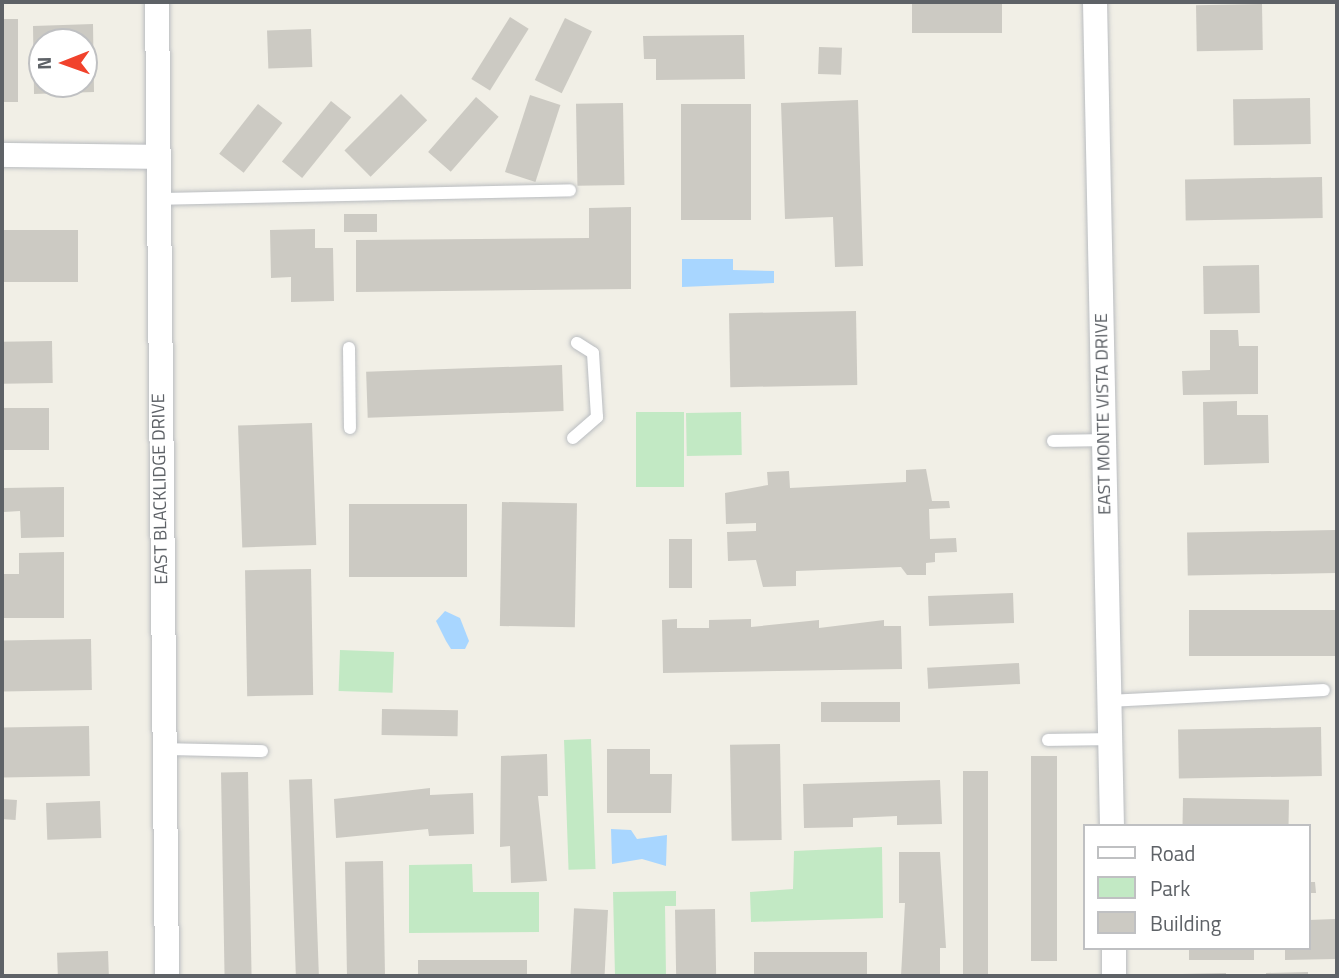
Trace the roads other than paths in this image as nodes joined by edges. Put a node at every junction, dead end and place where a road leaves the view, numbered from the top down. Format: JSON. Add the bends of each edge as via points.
{"nodes":[{"id":1,"x":157,"y":2,"type":"edge"},
{"id":2,"x":1095,"y":2,"type":"edge"},
{"id":3,"x":2,"y":155,"type":"edge"},
{"id":4,"x":155,"y":157,"type":"junction"},
{"id":5,"x":570,"y":190,"type":"dead end"},
{"id":6,"x":156,"y":199,"type":"junction"},
{"id":7,"x":577,"y":343,"type":"dead end"},
{"id":8,"x":349,"y":348,"type":"dead end"},
{"id":9,"x":350,"y":428,"type":"dead end"},
{"id":10,"x":573,"y":438,"type":"dead end"},
{"id":11,"x":1104,"y":440,"type":"junction"},
{"id":12,"x":1053,"y":441,"type":"dead end"},
{"id":13,"x":1324,"y":690,"type":"dead end"},
{"id":14,"x":1109,"y":701,"type":"junction"},
{"id":15,"x":1110,"y":739,"type":"junction"},
{"id":16,"x":1048,"y":740,"type":"dead end"},
{"id":17,"x":164,"y":750,"type":"junction"},
{"id":18,"x":262,"y":751,"type":"dead end"},
{"id":19,"x":1111,"y":824,"type":"edge"},
{"id":20,"x":1114,"y":950,"type":"edge"},
{"id":21,"x":167,"y":976,"type":"edge"},
{"id":22,"x":1114,"y":976,"type":"edge"}],
"edges":[{"from":1,"to":4,"type":"street","name":"EAST BLACKLIDGE DRIVE"},
{"from":2,"to":11,"type":"street","name":"EAST MONTE VISTA DRIVE"},
{"from":3,"to":4,"type":"street"},
{"from":4,"to":6,"type":"street","name":"EAST BLACKLIDGE DRIVE"},
{"from":5,"to":6,"type":"lane"},
{"from":6,"to":17,"type":"street","name":"EAST BLACKLIDGE DRIVE"},
{"from":7,"to":10,"type":"lane","via":[[593,353],[597,417]]},
{"from":8,"to":9,"type":"lane"},
{"from":11,"to":12,"type":"lane"},
{"from":11,"to":14,"type":"street","name":"EAST MONTE VISTA DRIVE"},
{"from":13,"to":14,"type":"lane"},
{"from":14,"to":15,"type":"street","name":"EAST MONTE VISTA DRIVE"},
{"from":15,"to":16,"type":"lane"},
{"from":15,"to":19,"type":"street","name":"EAST MONTE VISTA DRIVE"},
{"from":17,"to":18,"type":"lane"},
{"from":17,"to":21,"type":"street","name":"EAST BLACKLIDGE DRIVE"},
{"from":20,"to":22,"type":"street"}]}
